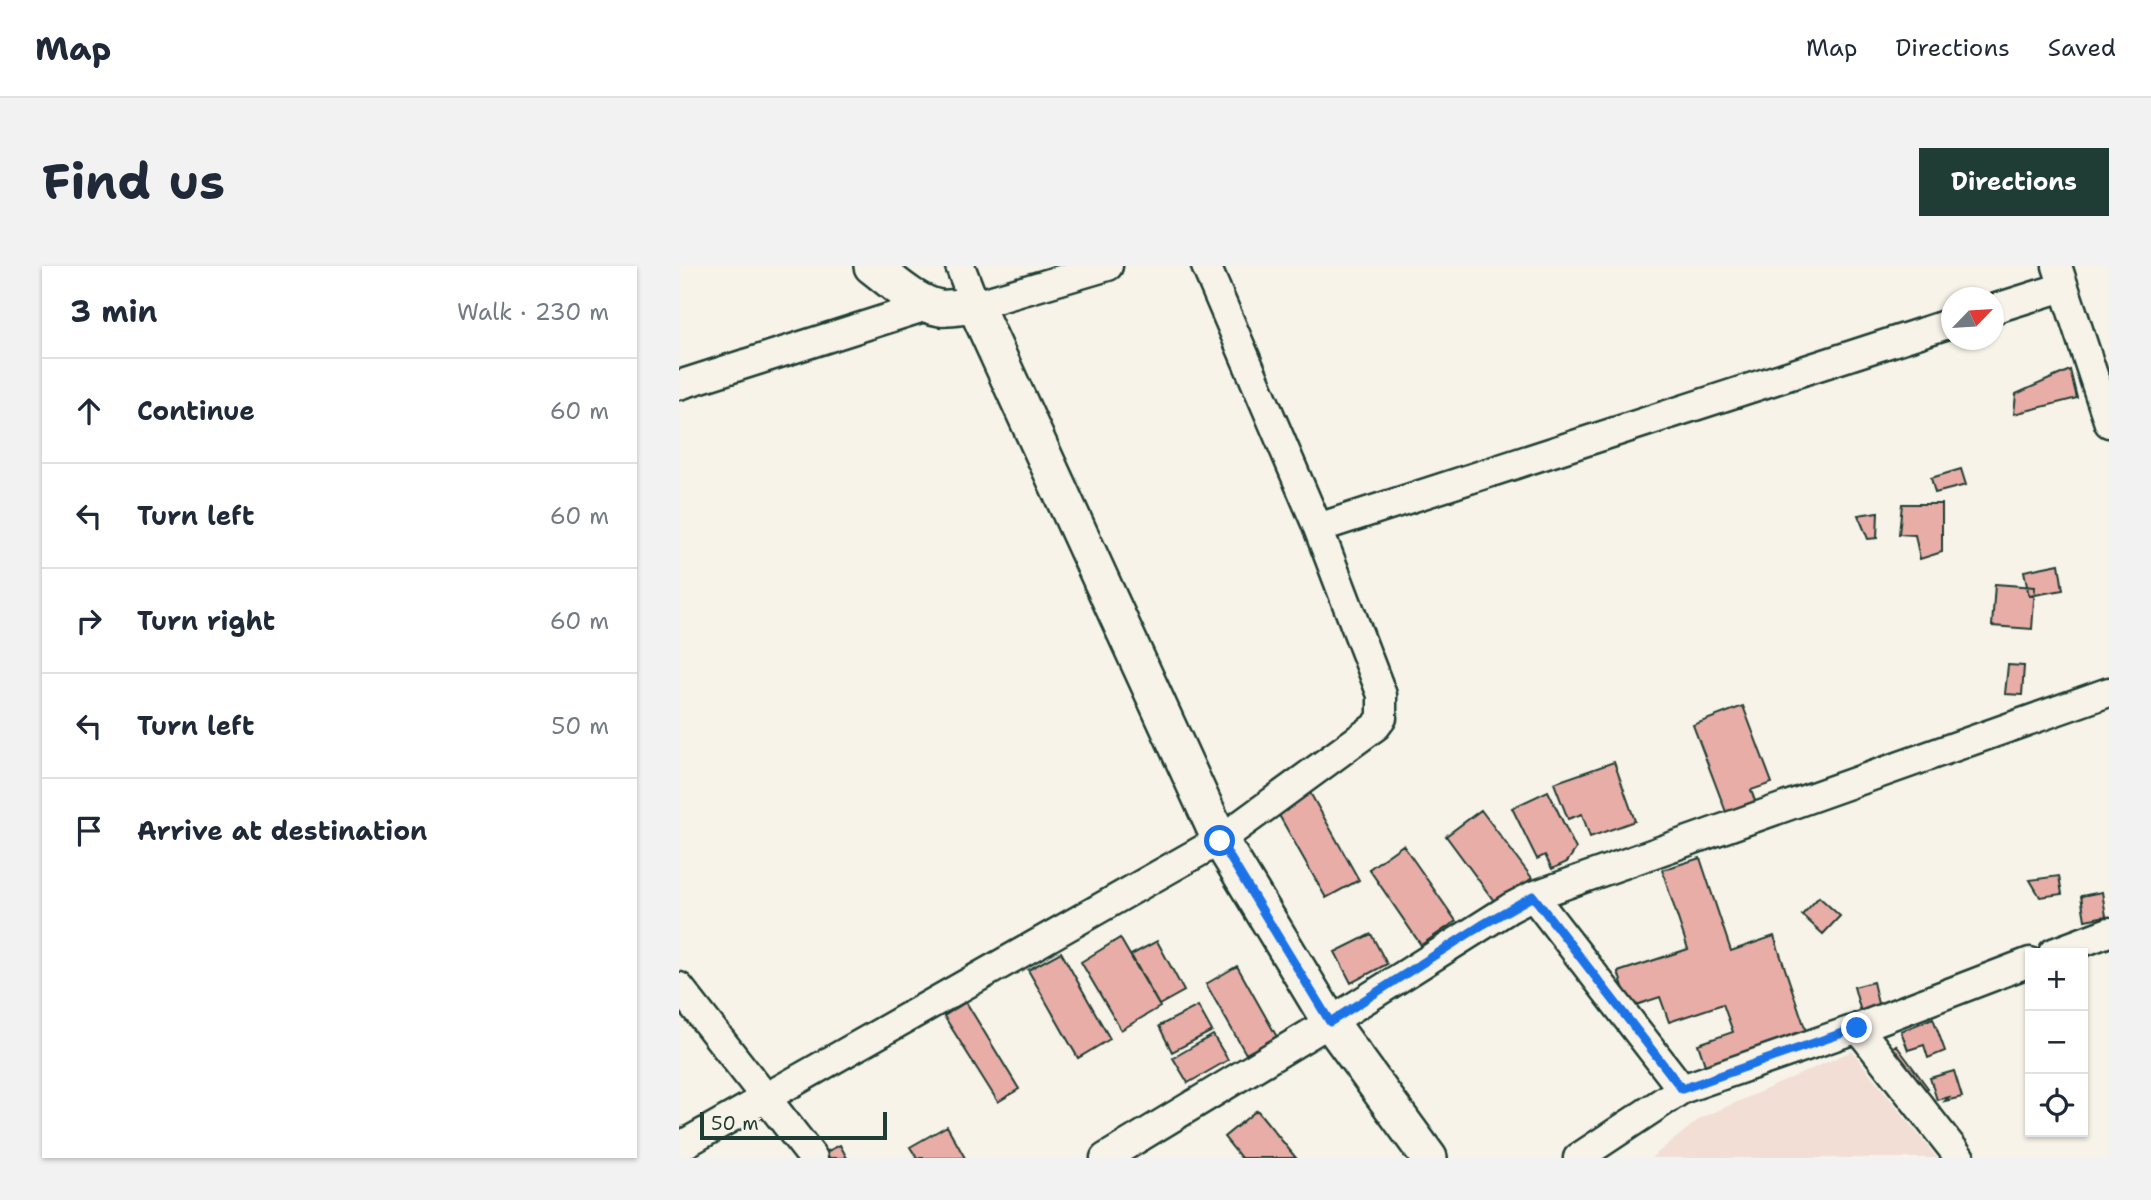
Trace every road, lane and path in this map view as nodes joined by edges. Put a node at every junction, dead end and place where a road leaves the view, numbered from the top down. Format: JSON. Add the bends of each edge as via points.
{"nodes":[{"id":1,"x":872,"y":266,"type":"edge"},
{"id":2,"x":960,"y":266,"type":"edge"},
{"id":3,"x":1108,"y":266,"type":"edge"},
{"id":4,"x":1206,"y":266,"type":"edge"},
{"id":5,"x":2060,"y":276,"type":"edge"},
{"id":6,"x":2004,"y":304,"type":"edge"},
{"id":7,"x":930,"y":305,"type":"junction"},
{"id":8,"x":975,"y":305,"type":"junction"},
{"id":9,"x":1941,"y":326,"type":"edge"},
{"id":10,"x":679,"y":385,"type":"edge"},
{"id":11,"x":2109,"y":423,"type":"edge"},
{"id":12,"x":1318,"y":528,"type":"junction"},
{"id":13,"x":2109,"y":691,"type":"edge"},
{"id":14,"x":1220,"y":841,"type":"junction"},
{"id":15,"x":1533,"y":896,"type":"junction"},
{"id":16,"x":2109,"y":932,"type":"edge"},
{"id":17,"x":2066,"y":948,"type":"edge"},
{"id":18,"x":2025,"y":964,"type":"edge"},
{"id":19,"x":679,"y":986,"type":"edge"},
{"id":20,"x":1330,"y":1022,"type":"junction"},
{"id":21,"x":1857,"y":1028,"type":"junction"},
{"id":22,"x":1682,"y":1089,"type":"junction"},
{"id":23,"x":766,"y":1097,"type":"junction"},
{"id":24,"x":679,"y":1147,"type":"edge"},
{"id":25,"x":813,"y":1158,"type":"edge"},
{"id":26,"x":1105,"y":1158,"type":"edge"},
{"id":27,"x":1429,"y":1158,"type":"edge"},
{"id":28,"x":1578,"y":1158,"type":"edge"},
{"id":29,"x":1960,"y":1158,"type":"edge"}],
"edges":[{"from":1,"to":7,"type":"street"},
{"from":2,"to":8,"type":"street"},
{"from":3,"to":8,"type":"street"},
{"from":4,"to":12,"type":"street"},
{"from":5,"to":6,"type":"street"},
{"from":5,"to":11,"type":"street"},
{"from":7,"to":8,"type":"street"},
{"from":7,"to":10,"type":"street"},
{"from":8,"to":14,"type":"street"},
{"from":9,"to":12,"type":"street"},
{"from":12,"to":14,"type":"street","via":[[1383,695],[1382,718]]},
{"from":13,"to":15,"type":"street"},
{"from":14,"to":20,"type":"street"},
{"from":14,"to":23,"type":"street"},
{"from":15,"to":20,"type":"street"},
{"from":15,"to":22,"type":"street"},
{"from":16,"to":17,"type":"street"},
{"from":18,"to":21,"type":"street"},
{"from":19,"to":23,"type":"street"},
{"from":20,"to":26,"type":"street"},
{"from":20,"to":27,"type":"street"},
{"from":21,"to":22,"type":"street"},
{"from":21,"to":29,"type":"street"},
{"from":22,"to":28,"type":"street"},
{"from":23,"to":24,"type":"street"},
{"from":23,"to":25,"type":"street"}]}
